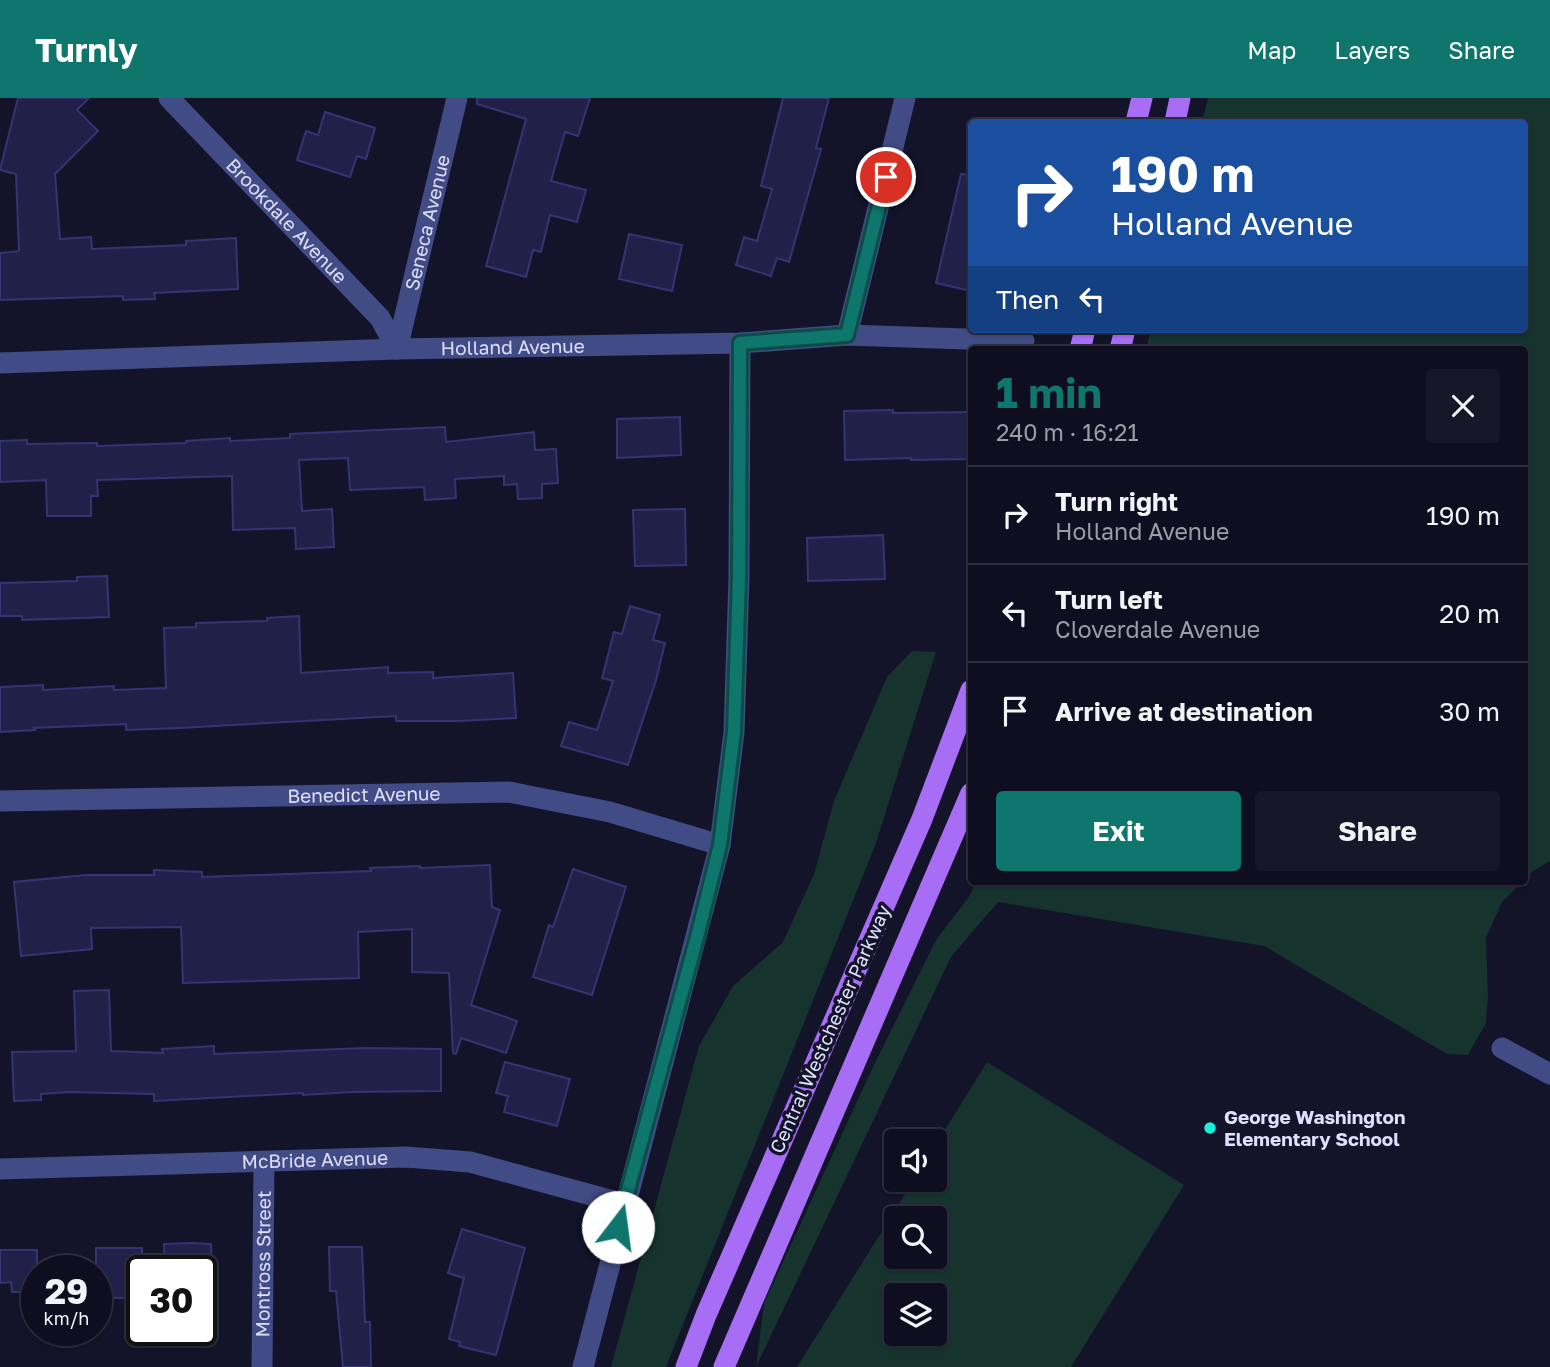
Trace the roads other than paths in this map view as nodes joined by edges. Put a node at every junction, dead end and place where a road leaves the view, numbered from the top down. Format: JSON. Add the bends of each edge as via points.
{"nodes":[{"id":1,"x":169,"y":98,"type":"edge"},
{"id":2,"x":457,"y":98,"type":"edge"},
{"id":3,"x":905,"y":98,"type":"edge"},
{"id":4,"x":1142,"y":98,"type":"edge"},
{"id":5,"x":1180,"y":98,"type":"edge"},
{"id":6,"x":1137,"y":119,"type":"edge"},
{"id":7,"x":1176,"y":119,"type":"edge"},
{"id":8,"x":847,"y":335,"type":"junction"},
{"id":9,"x":1024,"y":341,"type":"dead end"},
{"id":10,"x":740,"y":343,"type":"junction"},
{"id":11,"x":397,"y":349,"type":"junction"},
{"id":12,"x":0,"y":363,"type":"edge"},
{"id":13,"x":968,"y":698,"type":"edge"},
{"id":14,"x":968,"y":800,"type":"edge"},
{"id":15,"x":0,"y":801,"type":"edge"},
{"id":16,"x":720,"y":845,"type":"junction"},
{"id":17,"x":1502,"y":1048,"type":"dead end"},
{"id":18,"x":1550,"y":1074,"type":"edge"},
{"id":19,"x":264,"y":1162,"type":"junction"},
{"id":20,"x":0,"y":1169,"type":"edge"},
{"id":21,"x":624,"y":1204,"type":"junction"},
{"id":22,"x":262,"y":1367,"type":"edge"},
{"id":23,"x":583,"y":1367,"type":"edge"},
{"id":24,"x":686,"y":1367,"type":"edge"},
{"id":25,"x":724,"y":1367,"type":"edge"}],
"edges":[{"from":1,"to":11,"type":"street","name":"Brookdale Avenue","via":[[380,318]]},
{"from":2,"to":11,"type":"street","name":"Seneca Avenue"},
{"from":3,"to":8,"type":"street"},
{"from":4,"to":6,"type":"main road"},
{"from":5,"to":7,"type":"main road"},
{"from":8,"to":9,"type":"street","name":"Holland Avenue"},
{"from":8,"to":10,"type":"street","name":"Holland Avenue"},
{"from":10,"to":11,"type":"street","name":"Holland Avenue"},
{"from":10,"to":16,"type":"street","via":[[734,732]]},
{"from":11,"to":12,"type":"street","name":"Holland Avenue"},
{"from":13,"to":24,"type":"main road","name":"Central Westchester Parkway","via":[[922,819]]},
{"from":14,"to":25,"type":"main road","name":"Central Westchester Parkway"},
{"from":15,"to":16,"type":"street","name":"Benedict Avenue","via":[[509,792],[610,812]]},
{"from":16,"to":21,"type":"street"},
{"from":17,"to":18,"type":"street"},
{"from":19,"to":20,"type":"street","name":"McBride Avenue"},
{"from":19,"to":21,"type":"street","name":"McBride Avenue","via":[[406,1157],[470,1162]]},
{"from":19,"to":22,"type":"street","name":"Montross Street"},
{"from":21,"to":23,"type":"street"}]}
